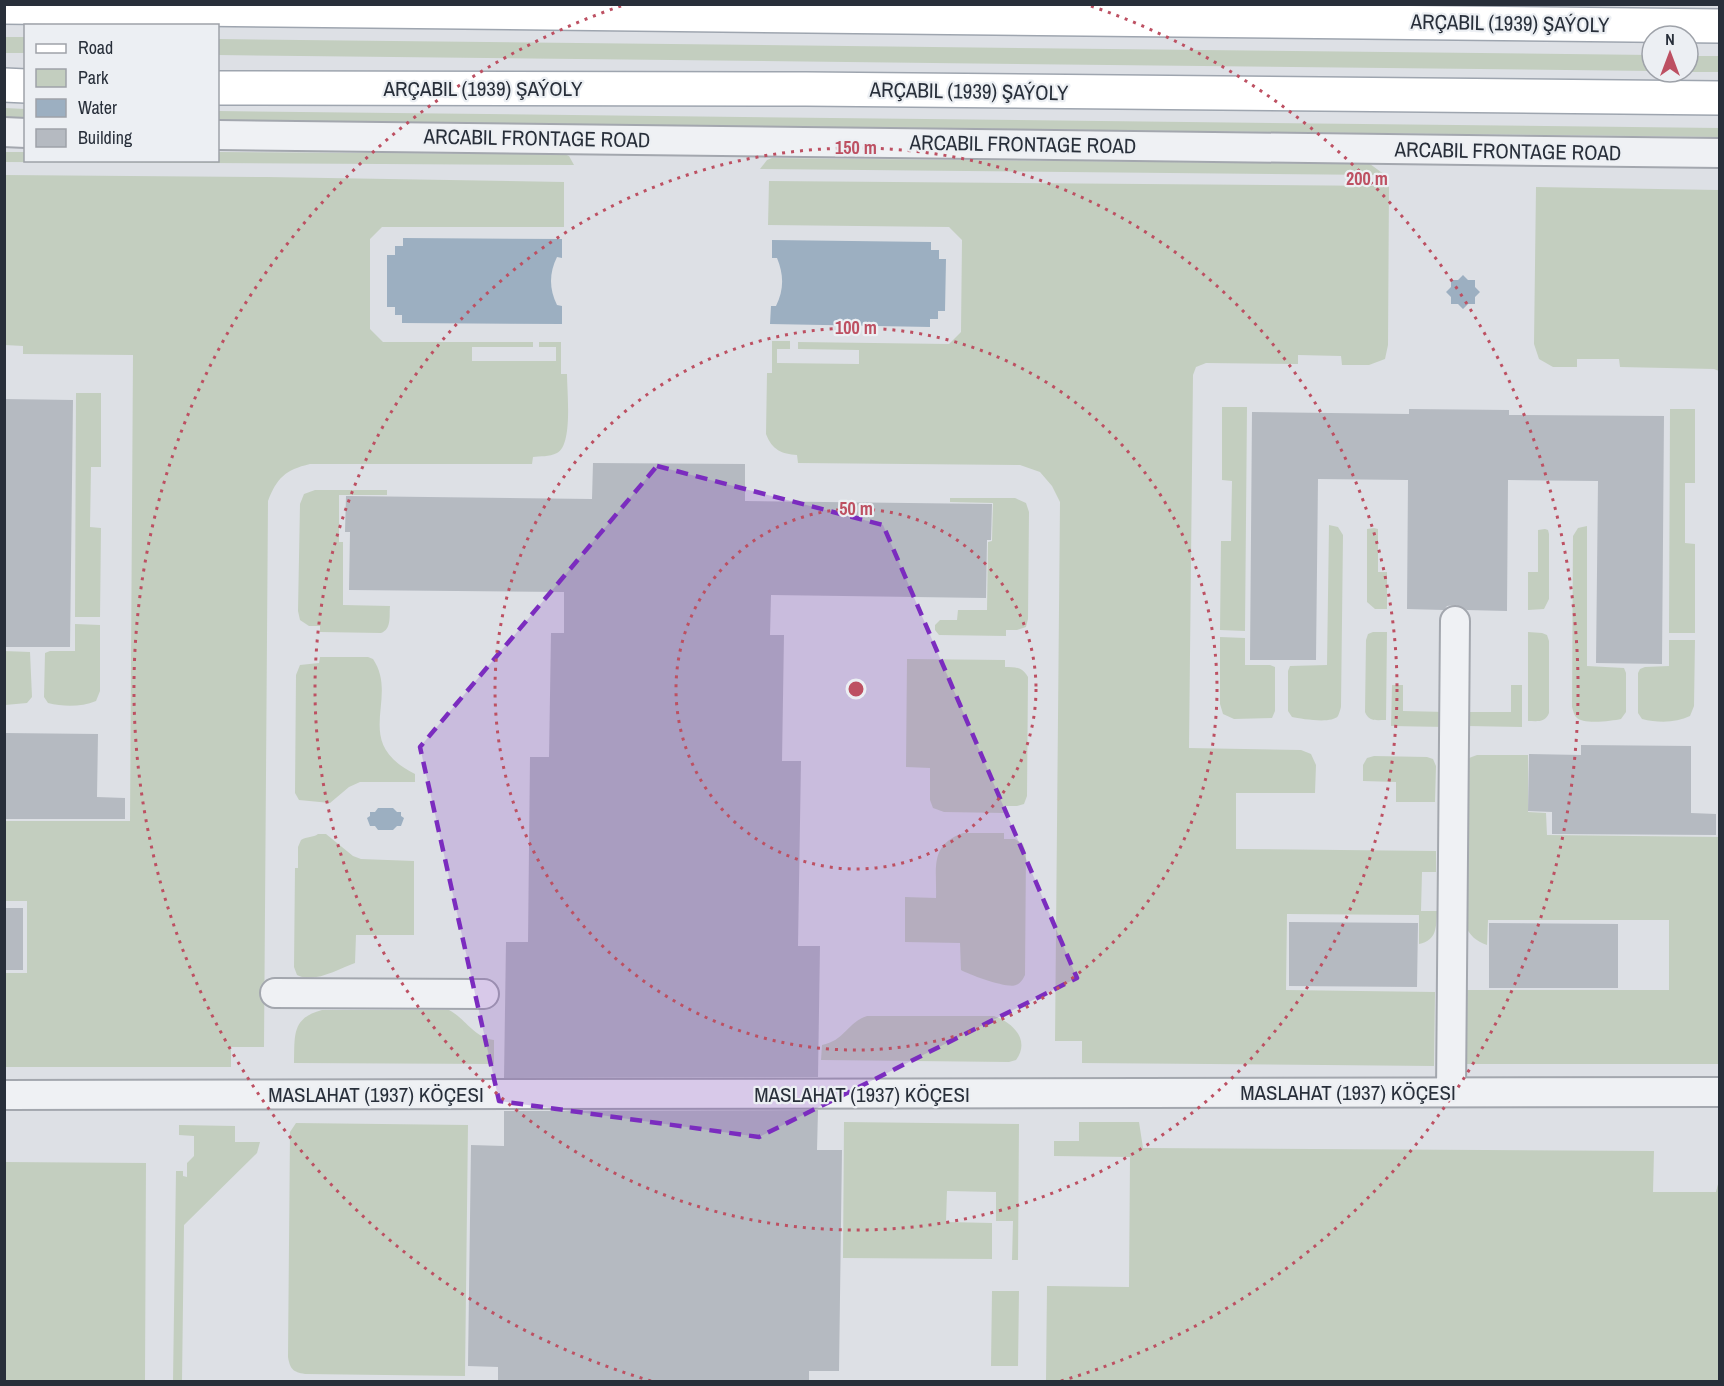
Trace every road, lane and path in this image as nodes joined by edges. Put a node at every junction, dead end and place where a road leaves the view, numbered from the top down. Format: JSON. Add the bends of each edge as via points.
{"nodes":[{"id":1,"x":4,"y":7,"type":"edge"},
{"id":2,"x":1719,"y":26,"type":"edge"},
{"id":3,"x":4,"y":86,"type":"edge"},
{"id":4,"x":24,"y":86,"type":"edge"},
{"id":5,"x":219,"y":88,"type":"edge"},
{"id":6,"x":1719,"y":98,"type":"edge"},
{"id":7,"x":4,"y":132,"type":"edge"},
{"id":8,"x":24,"y":133,"type":"edge"},
{"id":9,"x":219,"y":135,"type":"edge"},
{"id":10,"x":1719,"y":153,"type":"edge"},
{"id":11,"x":1455,"y":621,"type":"dead end"},
{"id":12,"x":275,"y":993,"type":"dead end"},
{"id":13,"x":483,"y":994,"type":"dead end"},
{"id":14,"x":1451,"y":1092,"type":"junction"},
{"id":15,"x":1719,"y":1092,"type":"edge"},
{"id":16,"x":4,"y":1095,"type":"edge"}],
"edges":[{"from":1,"to":2,"type":"main road","name":"ARÇABIL (1939) ŞAÝOLY"},
{"from":3,"to":4,"type":"main road"},
{"from":5,"to":6,"type":"main road","name":"ARÇABIL (1939) ŞAÝOLY"},
{"from":7,"to":8,"type":"street"},
{"from":9,"to":10,"type":"street","name":"ARCABIL FRONTAGE ROAD"},
{"from":11,"to":14,"type":"street"},
{"from":12,"to":13,"type":"street"},
{"from":14,"to":15,"type":"street","name":"MASLAHAT (1937) KÖÇESI"},
{"from":14,"to":16,"type":"street","name":"MASLAHAT (1937) KÖÇESI"}]}
